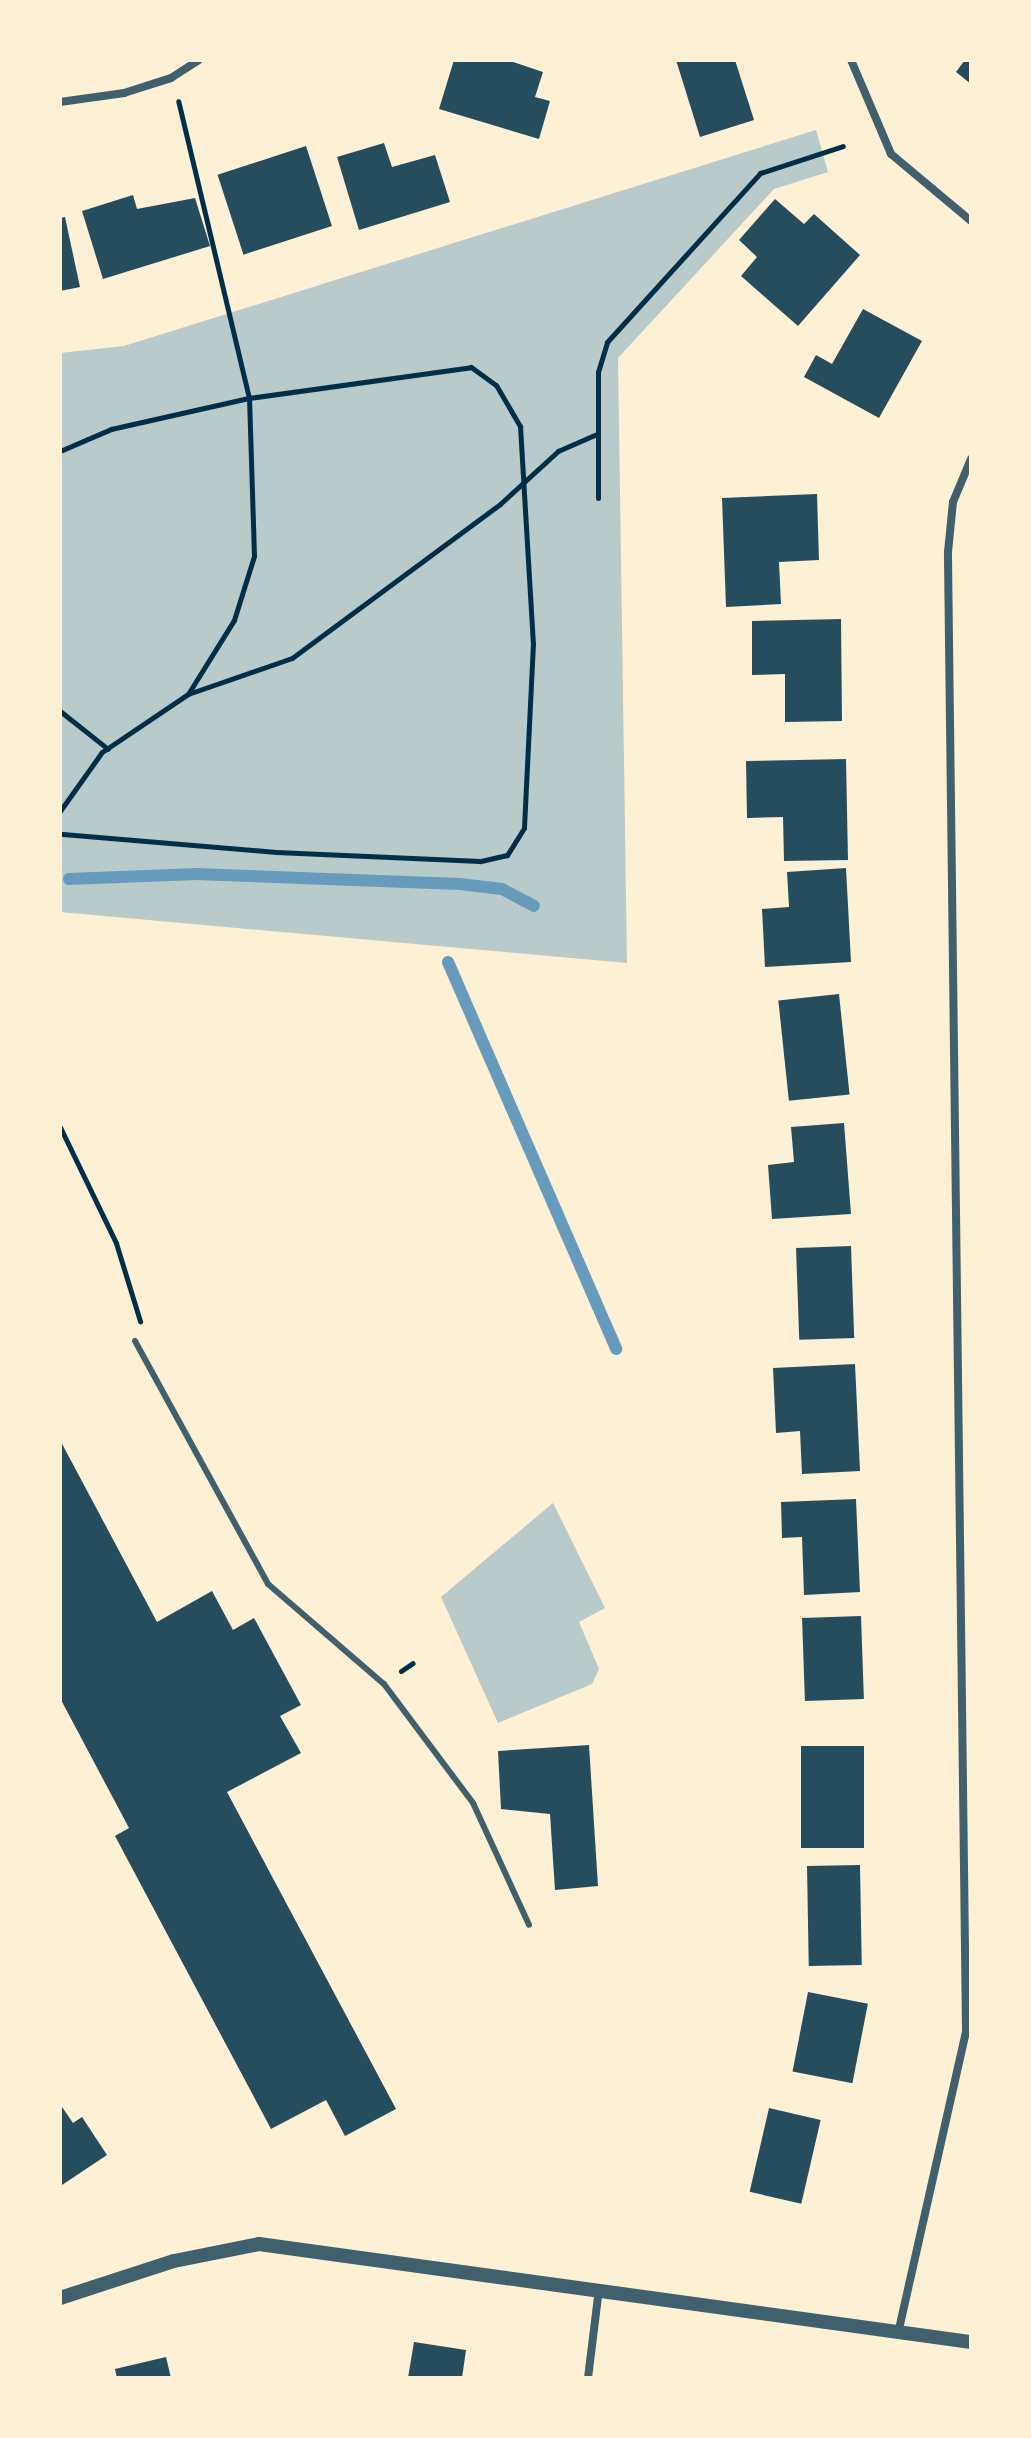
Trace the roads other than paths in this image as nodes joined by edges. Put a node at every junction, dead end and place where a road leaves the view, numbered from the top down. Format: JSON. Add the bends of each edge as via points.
{"nodes":[{"id":1,"x":199,"y":60,"type":"edge"},
{"id":2,"x":851,"y":60,"type":"edge"},
{"id":3,"x":60,"y":102,"type":"edge"},
{"id":4,"x":971,"y":221,"type":"edge"},
{"id":5,"x":971,"y":459,"type":"edge"},
{"id":6,"x":135,"y":1341,"type":"road end"},
{"id":7,"x":529,"y":1925,"type":"dead end"},
{"id":8,"x":599,"y":2289,"type":"junction"},
{"id":9,"x":60,"y":2298,"type":"edge"},
{"id":10,"x":899,"y":2329,"type":"junction"},
{"id":11,"x":971,"y":2342,"type":"edge"},
{"id":12,"x":588,"y":2378,"type":"edge"}],
"edges":[{"from":1,"to":3,"type":"street","via":[[171,78]]},
{"from":2,"to":4,"type":"street","via":[[891,154]]},
{"from":5,"to":10,"type":"street","via":[[953,502],[948,552],[966,2031]]},
{"from":6,"to":7,"type":"lane","via":[[268,1584],[384,1684],[473,1803]]},
{"from":8,"to":9,"type":"street","via":[[259,2244],[148,2268]]},
{"from":8,"to":10,"type":"street"},
{"from":8,"to":12,"type":"street"},
{"from":10,"to":11,"type":"street"}]}
